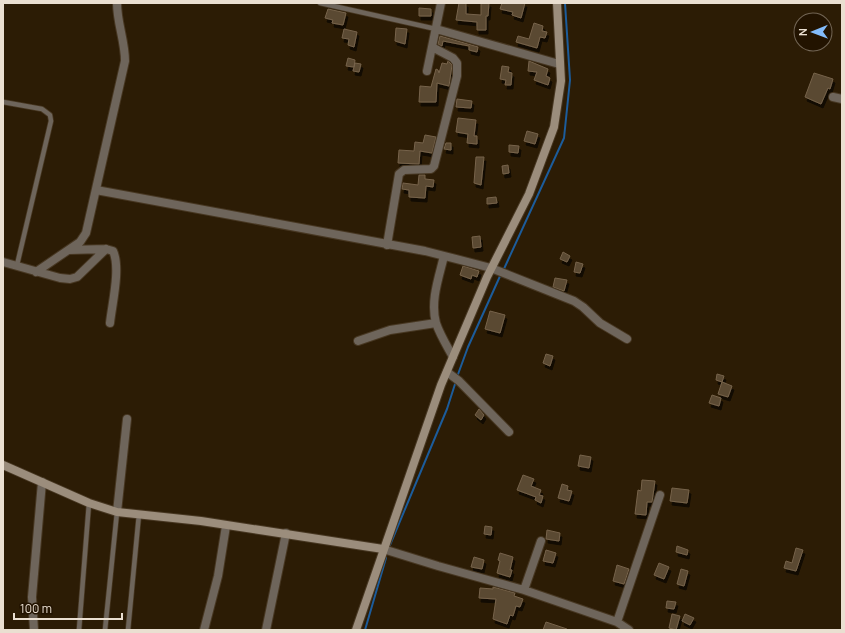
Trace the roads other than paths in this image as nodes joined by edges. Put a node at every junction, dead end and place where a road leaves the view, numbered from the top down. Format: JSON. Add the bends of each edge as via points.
{"nodes":[{"id":1,"x":117,"y":3,"type":"edge"},
{"id":2,"x":320,"y":3,"type":"edge"},
{"id":3,"x":440,"y":3,"type":"edge"},
{"id":4,"x":557,"y":3,"type":"edge"},
{"id":5,"x":436,"y":29,"type":"junction"},
{"id":6,"x":432,"y":47,"type":"junction"},
{"id":7,"x":560,"y":64,"type":"junction"},
{"id":8,"x":427,"y":71,"type":"dead end"},
{"id":9,"x":833,"y":97,"type":"dead end"},
{"id":10,"x":842,"y":99,"type":"edge"},
{"id":11,"x":3,"y":102,"type":"edge"},
{"id":12,"x":96,"y":190,"type":"junction"},
{"id":13,"x":387,"y":244,"type":"junction"},
{"id":14,"x":106,"y":249,"type":"junction"},
{"id":15,"x":69,"y":250,"type":"junction"},
{"id":16,"x":444,"y":256,"type":"junction"},
{"id":17,"x":3,"y":262,"type":"edge"},
{"id":18,"x":18,"y":266,"type":"junction"},
{"id":19,"x":497,"y":270,"type":"junction"},
{"id":20,"x":36,"y":272,"type":"junction"},
{"id":21,"x":110,"y":322,"type":"dead end"},
{"id":22,"x":436,"y":323,"type":"junction"},
{"id":23,"x":627,"y":339,"type":"dead end"},
{"id":24,"x":358,"y":341,"type":"dead end"},
{"id":25,"x":453,"y":357,"type":"junction"},
{"id":26,"x":448,"y":372,"type":"junction"},
{"id":27,"x":127,"y":418,"type":"dead end"},
{"id":28,"x":510,"y":432,"type":"dead end"},
{"id":29,"x":3,"y":464,"type":"edge"},
{"id":30,"x":42,"y":482,"type":"junction"},
{"id":31,"x":660,"y":495,"type":"dead end"},
{"id":32,"x":89,"y":503,"type":"junction"},
{"id":33,"x":117,"y":512,"type":"junction"},
{"id":34,"x":139,"y":514,"type":"junction"},
{"id":35,"x":226,"y":526,"type":"junction"},
{"id":36,"x":286,"y":533,"type":"junction"},
{"id":37,"x":541,"y":541,"type":"dead end"},
{"id":38,"x":383,"y":549,"type":"junction"},
{"id":39,"x":524,"y":590,"type":"junction"},
{"id":40,"x":617,"y":622,"type":"junction"},
{"id":41,"x":34,"y":630,"type":"edge"},
{"id":42,"x":79,"y":630,"type":"edge"},
{"id":43,"x":105,"y":630,"type":"edge"},
{"id":44,"x":128,"y":630,"type":"edge"},
{"id":45,"x":204,"y":630,"type":"edge"},
{"id":46,"x":266,"y":630,"type":"edge"},
{"id":47,"x":356,"y":630,"type":"edge"},
{"id":48,"x":629,"y":630,"type":"edge"}],
"edges":[{"from":1,"to":12,"type":"street","via":[[125,61]]},
{"from":2,"to":5,"type":"lane"},
{"from":3,"to":5,"type":"street"},
{"from":4,"to":7,"type":"street"},
{"from":5,"to":6,"type":"street"},
{"from":5,"to":7,"type":"street"},
{"from":6,"to":8,"type":"street"},
{"from":6,"to":13,"type":"street","via":[[453,58],[457,63],[457,76],[434,166],[426,170],[404,170],[399,174]]},
{"from":7,"to":19,"type":"street","via":[[561,81],[554,127]]},
{"from":9,"to":10,"type":"street"},
{"from":11,"to":18,"type":"lane","via":[[42,109],[50,115],[51,121]]},
{"from":12,"to":13,"type":"street"},
{"from":12,"to":15,"type":"street","via":[[86,233],[80,242]]},
{"from":13,"to":16,"type":"street"},
{"from":14,"to":15,"type":"street"},
{"from":14,"to":20,"type":"street","via":[[77,276],[70,279]]},
{"from":14,"to":21,"type":"street","via":[[113,251],[116,258]]},
{"from":15,"to":20,"type":"street"},
{"from":16,"to":19,"type":"street"},
{"from":16,"to":22,"type":"street","via":[[436,291]]},
{"from":17,"to":18,"type":"street"},
{"from":18,"to":20,"type":"street"},
{"from":19,"to":23,"type":"street","via":[[574,301],[600,323]]},
{"from":19,"to":25,"type":"street"},
{"from":22,"to":24,"type":"street","via":[[390,330]]},
{"from":22,"to":25,"type":"street"},
{"from":25,"to":26,"type":"street"},
{"from":26,"to":28,"type":"street"},
{"from":26,"to":38,"type":"street"},
{"from":27,"to":33,"type":"street"},
{"from":29,"to":30,"type":"street"},
{"from":30,"to":32,"type":"street"},
{"from":30,"to":41,"type":"street","via":[[32,597]]},
{"from":31,"to":40,"type":"street"},
{"from":32,"to":33,"type":"street"},
{"from":32,"to":42,"type":"lane"},
{"from":33,"to":34,"type":"street"},
{"from":33,"to":43,"type":"lane"},
{"from":34,"to":35,"type":"street"},
{"from":34,"to":44,"type":"lane"},
{"from":35,"to":36,"type":"street"},
{"from":35,"to":45,"type":"street","via":[[218,576]]},
{"from":36,"to":38,"type":"street"},
{"from":36,"to":46,"type":"street"},
{"from":37,"to":39,"type":"street"},
{"from":38,"to":39,"type":"street"},
{"from":38,"to":47,"type":"street"},
{"from":39,"to":40,"type":"street"},
{"from":40,"to":48,"type":"street"}]}
